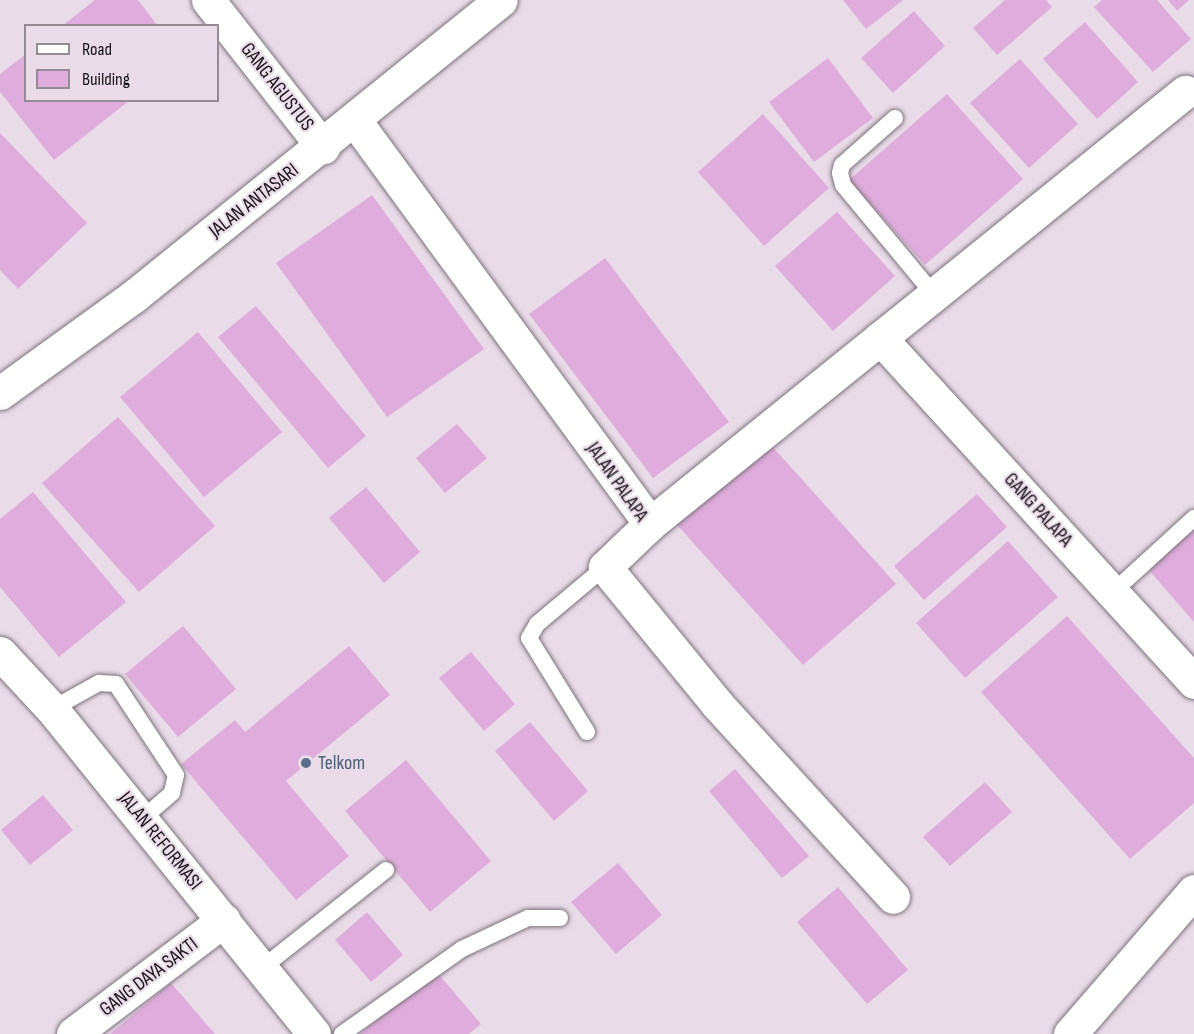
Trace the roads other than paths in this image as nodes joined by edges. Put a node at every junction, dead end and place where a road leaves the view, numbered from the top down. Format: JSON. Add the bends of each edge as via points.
{"nodes":[{"id":1,"x":208,"y":0,"type":"edge"},
{"id":2,"x":501,"y":0,"type":"edge"},
{"id":3,"x":1185,"y":92,"type":"dead end"},
{"id":4,"x":895,"y":118,"type":"dead end"},
{"id":5,"x":356,"y":122,"type":"junction"},
{"id":6,"x":323,"y":147,"type":"junction"},
{"id":7,"x":934,"y":296,"type":"junction"},
{"id":8,"x":880,"y":338,"type":"junction"},
{"id":9,"x":0,"y":393,"type":"edge"},
{"id":10,"x":1194,"y":518,"type":"edge"},
{"id":11,"x":650,"y":524,"type":"junction"},
{"id":12,"x":605,"y":567,"type":"junction"},
{"id":13,"x":1113,"y":592,"type":"junction"},
{"id":14,"x":0,"y":653,"type":"edge"},
{"id":15,"x":1194,"y":682,"type":"edge"},
{"id":16,"x":52,"y":709,"type":"junction"},
{"id":17,"x":587,"y":732,"type":"dead end"},
{"id":18,"x":142,"y":819,"type":"junction"},
{"id":19,"x":386,"y":870,"type":"dead end"},
{"id":20,"x":1194,"y":891,"type":"edge"},
{"id":21,"x":893,"y":897,"type":"dead end"},
{"id":22,"x":560,"y":918,"type":"dead end"},
{"id":23,"x":224,"y":920,"type":"junction"},
{"id":24,"x":262,"y":968,"type":"junction"},
{"id":25,"x":73,"y":1034,"type":"edge"},
{"id":26,"x":314,"y":1034,"type":"edge"},
{"id":27,"x":342,"y":1034,"type":"edge"},
{"id":28,"x":1070,"y":1034,"type":"edge"}],
"edges":[{"from":1,"to":6,"type":"street","name":"GANG AGUSTUS"},
{"from":2,"to":5,"type":"street","name":"JALAN ANTASARI"},
{"from":3,"to":7,"type":"street"},
{"from":4,"to":7,"type":"lane","via":[[842,165],[840,173],[843,185]]},
{"from":5,"to":6,"type":"street","name":"JALAN ANTASARI"},
{"from":5,"to":11,"type":"street","name":"JALAN PALAPA"},
{"from":6,"to":9,"type":"street","name":"JALAN ANTASARI","via":[[134,296]]},
{"from":7,"to":8,"type":"street"},
{"from":8,"to":11,"type":"street"},
{"from":8,"to":13,"type":"street","name":"GANG PALAPA"},
{"from":10,"to":13,"type":"lane"},
{"from":11,"to":12,"type":"street","name":"JALAN PALAPA"},
{"from":12,"to":17,"type":"lane","via":[[537,624],[529,638]]},
{"from":12,"to":21,"type":"street","via":[[717,704]]},
{"from":13,"to":15,"type":"street","name":"GANG PALAPA"},
{"from":14,"to":16,"type":"street","name":"JALAN REFORMASI"},
{"from":16,"to":18,"type":"street","name":"JALAN REFORMASI"},
{"from":16,"to":18,"type":"lane","via":[[99,683],[116,684],[176,775],[172,793]]},
{"from":18,"to":23,"type":"street","name":"JALAN REFORMASI"},
{"from":19,"to":24,"type":"lane"},
{"from":20,"to":28,"type":"street"},
{"from":22,"to":27,"type":"lane","via":[[528,918],[462,949]]},
{"from":23,"to":24,"type":"street","name":"JALAN REFORMASI"},
{"from":23,"to":25,"type":"street","name":"GANG DAYA SAKTI"},
{"from":24,"to":26,"type":"street","name":"JALAN REFORMASI"}]}
